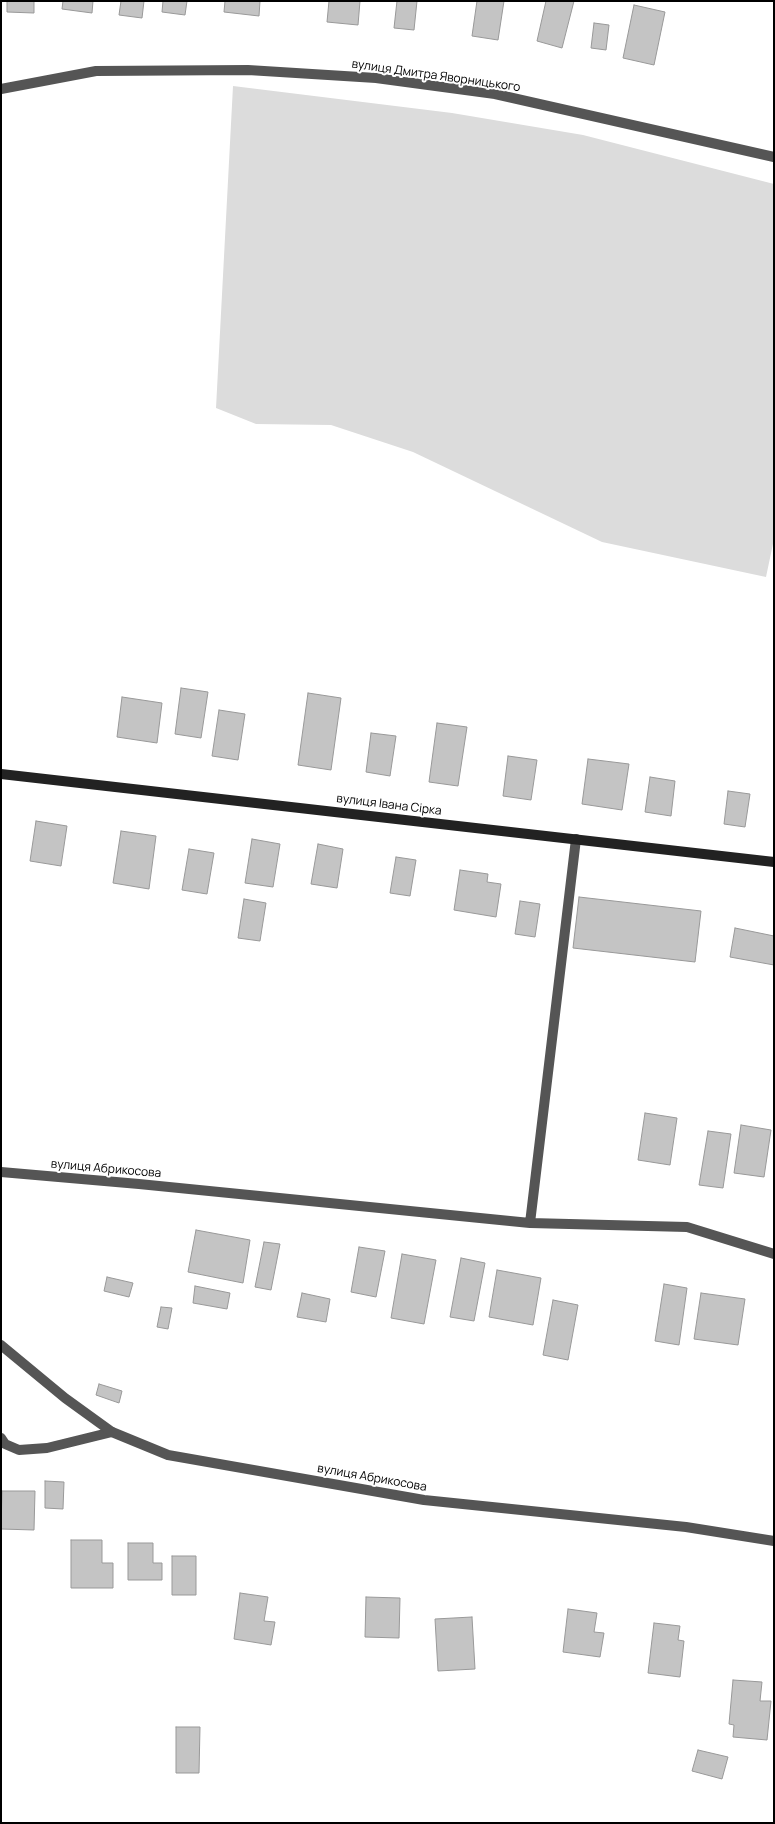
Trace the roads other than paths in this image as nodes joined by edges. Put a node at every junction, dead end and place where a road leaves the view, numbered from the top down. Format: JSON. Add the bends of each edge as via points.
{"nodes":[{"id":1,"x":1,"y":89,"type":"edge"},
{"id":2,"x":774,"y":157,"type":"edge"},
{"id":3,"x":1,"y":774,"type":"edge"},
{"id":4,"x":576,"y":839,"type":"junction"},
{"id":5,"x":774,"y":862,"type":"edge"},
{"id":6,"x":1,"y":1172,"type":"edge"},
{"id":7,"x":530,"y":1223,"type":"junction"},
{"id":8,"x":774,"y":1254,"type":"edge"},
{"id":9,"x":1,"y":1345,"type":"edge"},
{"id":10,"x":112,"y":1432,"type":"junction"},
{"id":11,"x":1,"y":1438,"type":"edge"},
{"id":12,"x":774,"y":1541,"type":"edge"}],
"edges":[{"from":1,"to":2,"type":"street","name":"вулиця Дмитра Яворницького","via":[[96,71],[248,70],[376,78],[496,94]]},
{"from":3,"to":4,"type":"street","name":"вулиця Івана Сірка"},
{"from":4,"to":5,"type":"street","name":"вулиця Івана Сірка"},
{"from":4,"to":7,"type":"street"},
{"from":6,"to":7,"type":"street","name":"вулиця Абрикосова"},
{"from":7,"to":8,"type":"street","name":"вулиця Абрикосова","via":[[688,1227]]},
{"from":9,"to":10,"type":"street","name":"вулиця Абрикосова"},
{"from":10,"to":11,"type":"street","via":[[46,1448],[18,1450],[5,1444]]},
{"from":10,"to":12,"type":"street","name":"вулиця Абрикосова","via":[[168,1456],[424,1500],[686,1527]]}]}
